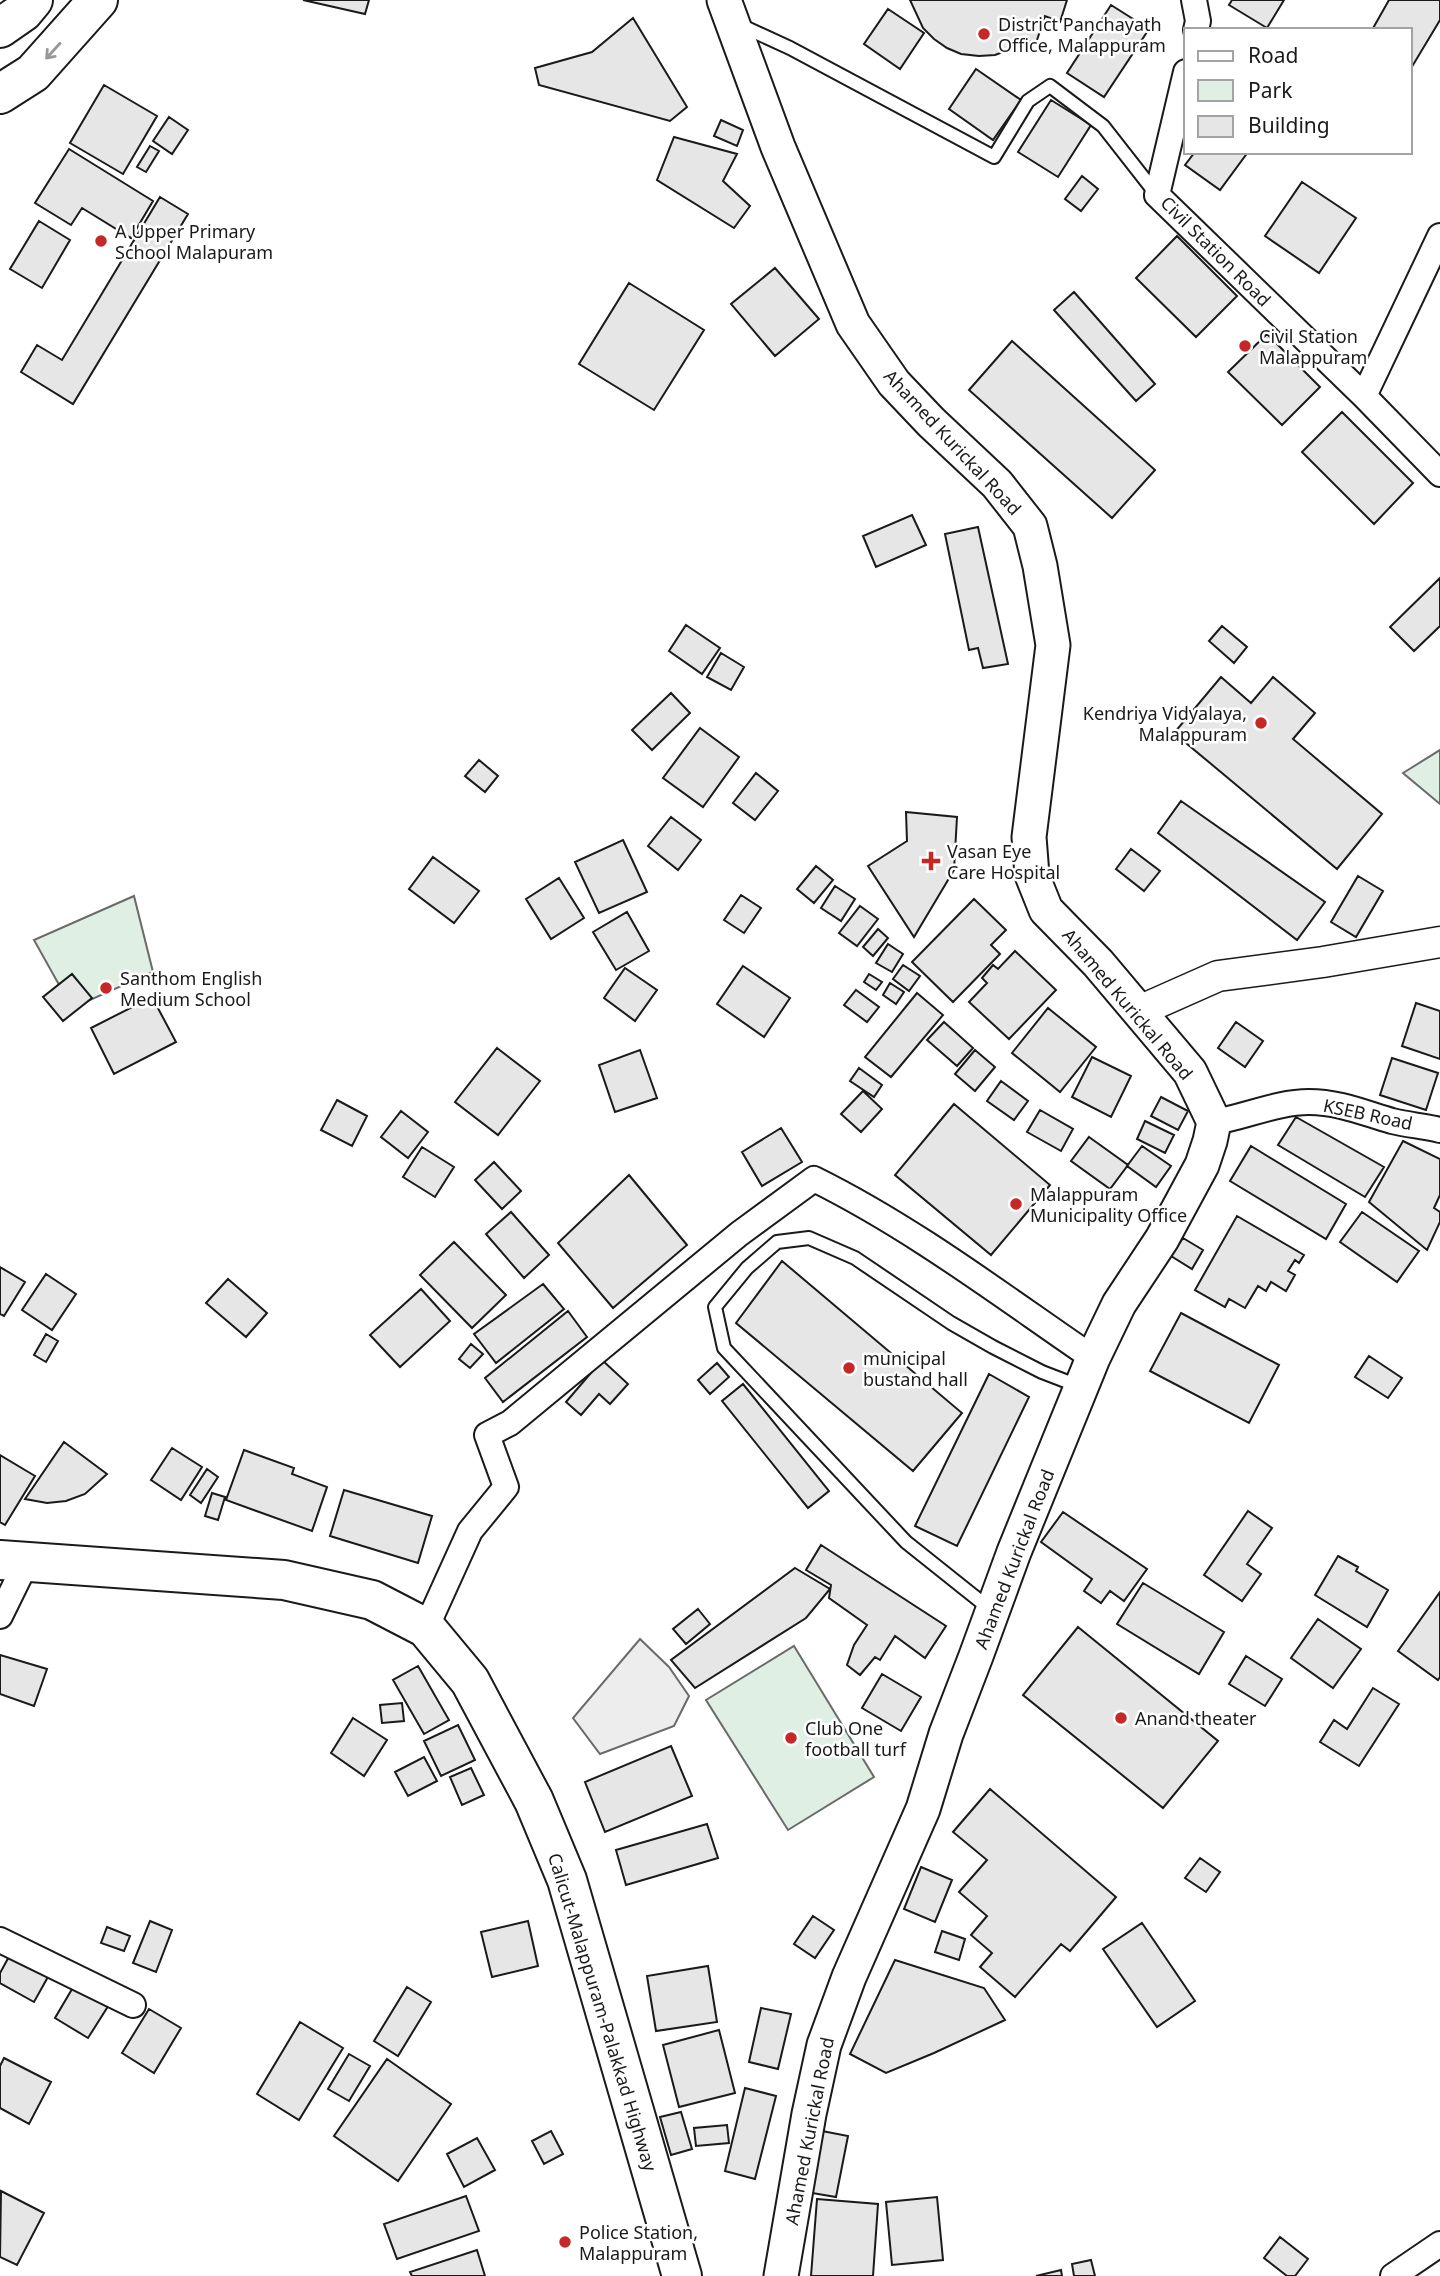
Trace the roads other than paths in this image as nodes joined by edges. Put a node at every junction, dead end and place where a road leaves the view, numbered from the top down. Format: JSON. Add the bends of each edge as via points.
{"nodes":[{"id":1,"x":33,"y":0,"type":"edge"},
{"id":2,"x":99,"y":0,"type":"edge"},
{"id":3,"x":1194,"y":0,"type":"edge"},
{"id":4,"x":727,"y":10,"type":"edge"},
{"id":5,"x":0,"y":28,"type":"edge"},
{"id":6,"x":1196,"y":28,"type":"edge"},
{"id":7,"x":1184,"y":80,"type":"edge"},
{"id":8,"x":0,"y":93,"type":"edge"},
{"id":9,"x":1157,"y":195,"type":"junction"},
{"id":10,"x":1440,"y":236,"type":"edge"},
{"id":11,"x":1364,"y":396,"type":"junction"},
{"id":12,"x":1440,"y":474,"type":"edge"},
{"id":13,"x":1440,"y":942,"type":"edge"},
{"id":14,"x":1139,"y":1011,"type":"junction"},
{"id":15,"x":1214,"y":1122,"type":"junction"},
{"id":16,"x":1440,"y":1130,"type":"edge"},
{"id":17,"x":1087,"y":1373,"type":"junction"},
{"id":18,"x":13,"y":1562,"type":"edge"},
{"id":19,"x":993,"y":1612,"type":"junction"},
{"id":20,"x":0,"y":1616,"type":"edge"},
{"id":21,"x":426,"y":1628,"type":"junction"},
{"id":22,"x":0,"y":1940,"type":"edge"},
{"id":23,"x":133,"y":2005,"type":"dead end"},
{"id":24,"x":1440,"y":2244,"type":"edge"},
{"id":25,"x":682,"y":2276,"type":"edge"},
{"id":26,"x":781,"y":2276,"type":"edge"},
{"id":27,"x":1394,"y":2276,"type":"edge"}],
"edges":[{"from":1,"to":5,"type":"highway"},
{"from":2,"to":8,"type":"highway","one_way":true,"via":[[33,73]]},
{"from":3,"to":6,"type":"street"},
{"from":4,"to":9,"type":"lane","via":[[994,156],[1028,101],[1050,86],[1103,126]]},
{"from":4,"to":14,"type":"main road","name":"Ahamed Kurickal Road","via":[[778,147],[853,324],[894,383],[997,484],[1030,526],[1052,645],[1029,837],[1032,875],[1046,910]]},
{"from":7,"to":9,"type":"street","name":"Civil Station Road"},
{"from":9,"to":11,"type":"street","name":"Civil Station Road"},
{"from":10,"to":11,"type":"street"},
{"from":11,"to":12,"type":"street","name":"Civil Station Road"},
{"from":13,"to":14,"type":"street","via":[[1218,976]]},
{"from":14,"to":15,"type":"main road","name":"Ahamed Kurickal Road","via":[[1190,1072]]},
{"from":15,"to":16,"type":"street","name":"KSEB Road","via":[[1308,1102],[1344,1105]]},
{"from":15,"to":17,"type":"main road","name":"Ahamed Kurickal Road","via":[[1202,1165],[1162,1239],[1119,1304]]},
{"from":17,"to":19,"type":"main road","name":"Ahamed Kurickal Road"},
{"from":17,"to":19,"type":"lane","via":[[1042,1372],[951,1323],[855,1258],[809,1238],[776,1242],[715,1307],[724,1348],[906,1542]]},
{"from":17,"to":21,"type":"street","via":[[956,1264],[814,1179],[739,1234],[510,1423],[487,1435],[506,1487],[470,1531]]},
{"from":18,"to":20,"type":"street"},
{"from":18,"to":21,"type":"highway","name":"Calicut-Malappuram-Palakkad Highway","via":[[284,1580],[372,1600]]},
{"from":19,"to":26,"type":"main road","name":"Ahamed Kurickal Road","via":[[923,1809],[824,2045]]},
{"from":21,"to":25,"type":"highway","name":"Calicut-Malappuram-Palakkad Highway","via":[[470,1681],[534,1801],[567,1880]]},
{"from":22,"to":23,"type":"street"},
{"from":24,"to":27,"type":"street"}]}
